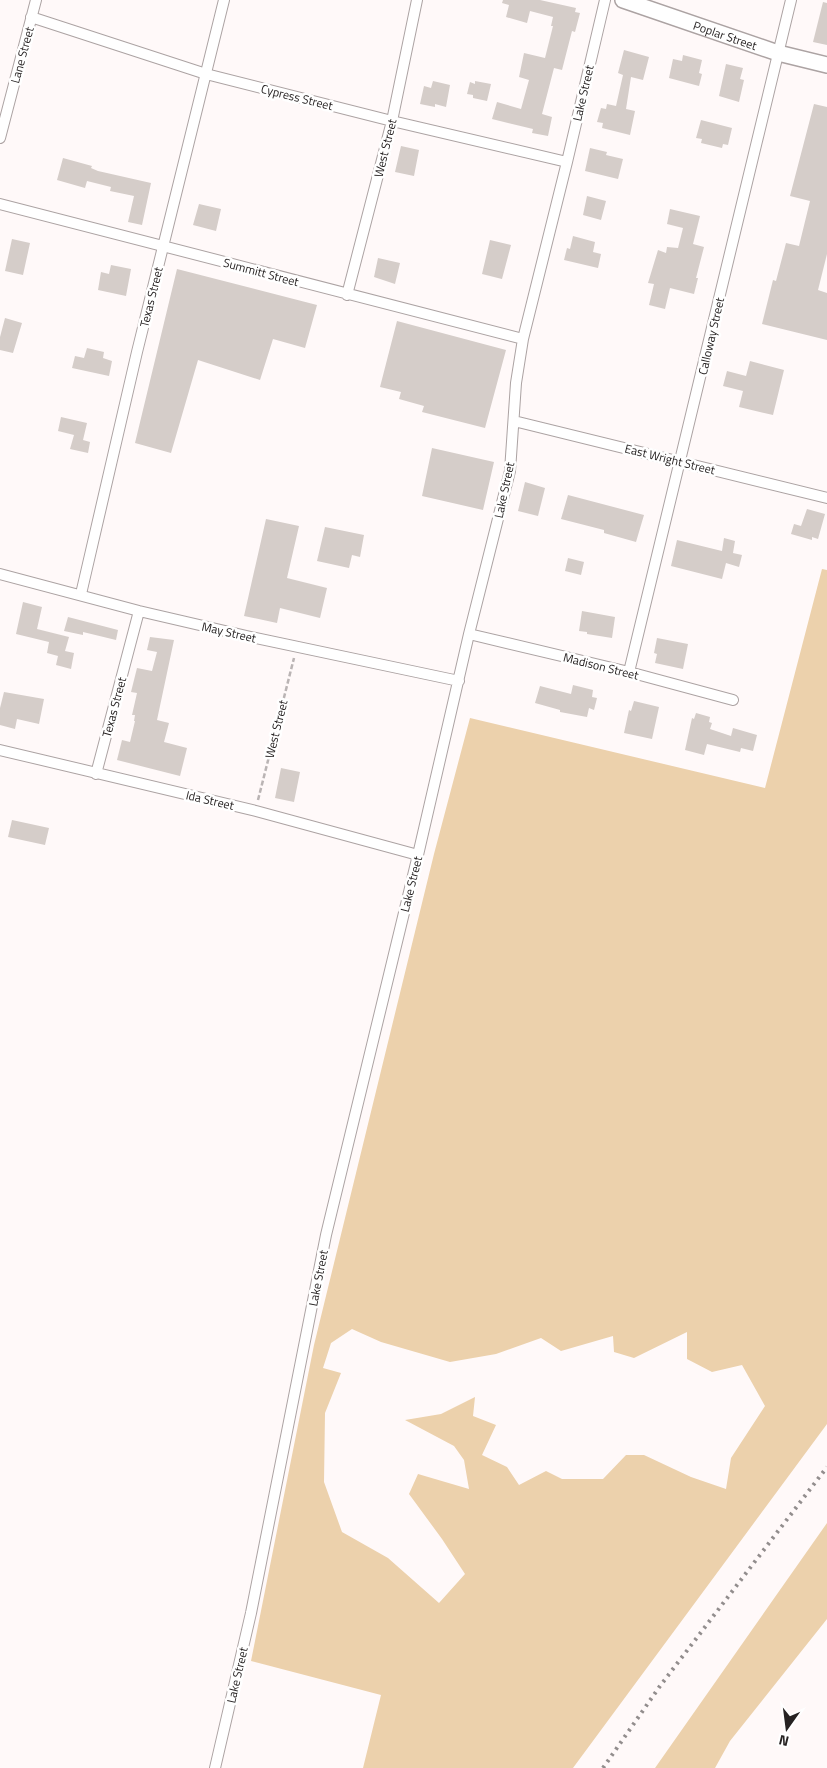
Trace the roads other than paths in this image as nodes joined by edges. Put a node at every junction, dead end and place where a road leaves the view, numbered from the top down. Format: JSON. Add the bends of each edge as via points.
{"nodes":[{"id":1,"x":36,"y":0,"type":"edge"},
{"id":2,"x":224,"y":0,"type":"edge"},
{"id":3,"x":417,"y":0,"type":"edge"},
{"id":4,"x":605,"y":0,"type":"edge"},
{"id":5,"x":623,"y":0,"type":"edge"},
{"id":6,"x":792,"y":0,"type":"edge"},
{"id":7,"x":32,"y":17,"type":"junction"},
{"id":8,"x":778,"y":53,"type":"junction"},
{"id":9,"x":827,"y":66,"type":"edge"},
{"id":10,"x":206,"y":74,"type":"junction"},
{"id":11,"x":392,"y":121,"type":"junction"},
{"id":12,"x":0,"y":138,"type":"edge"},
{"id":13,"x":567,"y":162,"type":"junction"},
{"id":14,"x":0,"y":204,"type":"edge"},
{"id":15,"x":163,"y":246,"type":"junction"},
{"id":16,"x":347,"y":295,"type":"junction"},
{"id":17,"x":522,"y":340,"type":"junction"},
{"id":18,"x":514,"y":421,"type":"junction"},
{"id":19,"x":681,"y":462,"type":"junction"},
{"id":20,"x":827,"y":498,"type":"edge"},
{"id":21,"x":0,"y":574,"type":"edge"},
{"id":22,"x":81,"y":594,"type":"junction"},
{"id":23,"x":139,"y":611,"type":"junction"},
{"id":24,"x":469,"y":634,"type":"junction"},
{"id":25,"x":629,"y":672,"type":"junction"},
{"id":26,"x":459,"y":681,"type":"junction"},
{"id":27,"x":733,"y":700,"type":"dead end"},
{"id":28,"x":0,"y":750,"type":"edge"},
{"id":29,"x":96,"y":774,"type":"junction"},
{"id":30,"x":418,"y":855,"type":"junction"},
{"id":31,"x":215,"y":1768,"type":"edge"}],
"edges":[{"from":1,"to":7,"type":"street","name":"Lane Street"},
{"from":2,"to":10,"type":"street","name":"Texas Street"},
{"from":3,"to":11,"type":"street","name":"West Street"},
{"from":4,"to":13,"type":"street","name":"Lake Street"},
{"from":5,"to":8,"type":"street","name":"Poplar Street"},
{"from":6,"to":8,"type":"street","name":"Calloway Street"},
{"from":7,"to":10,"type":"street","name":"Cypress Street"},
{"from":7,"to":12,"type":"street","name":"Lane Street"},
{"from":8,"to":9,"type":"street","name":"Poplar Street"},
{"from":8,"to":19,"type":"street","name":"Calloway Street"},
{"from":10,"to":11,"type":"street","name":"Cypress Street"},
{"from":10,"to":15,"type":"street","name":"Texas Street"},
{"from":11,"to":13,"type":"street","name":"Cypress Street"},
{"from":11,"to":16,"type":"street","name":"West Street"},
{"from":13,"to":17,"type":"street","name":"Lake Street"},
{"from":14,"to":15,"type":"street","name":"Summitt Street"},
{"from":15,"to":16,"type":"street","name":"Summitt Street"},
{"from":15,"to":22,"type":"street","name":"Texas Street"},
{"from":16,"to":17,"type":"street","name":"Summitt Street"},
{"from":17,"to":18,"type":"street","name":"Lake Street"},
{"from":18,"to":19,"type":"street","name":"East Wright Street"},
{"from":18,"to":24,"type":"street","name":"Lake Street","via":[[510,472]]},
{"from":19,"to":20,"type":"street","name":"East Wright Street"},
{"from":19,"to":25,"type":"street","name":"Calloway Street"},
{"from":21,"to":22,"type":"street","name":"May Street"},
{"from":22,"to":23,"type":"street","name":"May Street"},
{"from":23,"to":26,"type":"street","name":"May Street"},
{"from":23,"to":29,"type":"street","name":"Texas Street"},
{"from":24,"to":25,"type":"street","name":"Madison Street"},
{"from":24,"to":26,"type":"street","name":"Lake Street"},
{"from":25,"to":27,"type":"street","name":"Madison Street"},
{"from":26,"to":30,"type":"street","name":"Lake Street"},
{"from":28,"to":29,"type":"street","name":"Ida Street"},
{"from":29,"to":30,"type":"street","name":"Ida Street","via":[[256,811]]},
{"from":30,"to":31,"type":"street","name":"Lake Street","via":[[326,1235],[251,1614]]}]}
